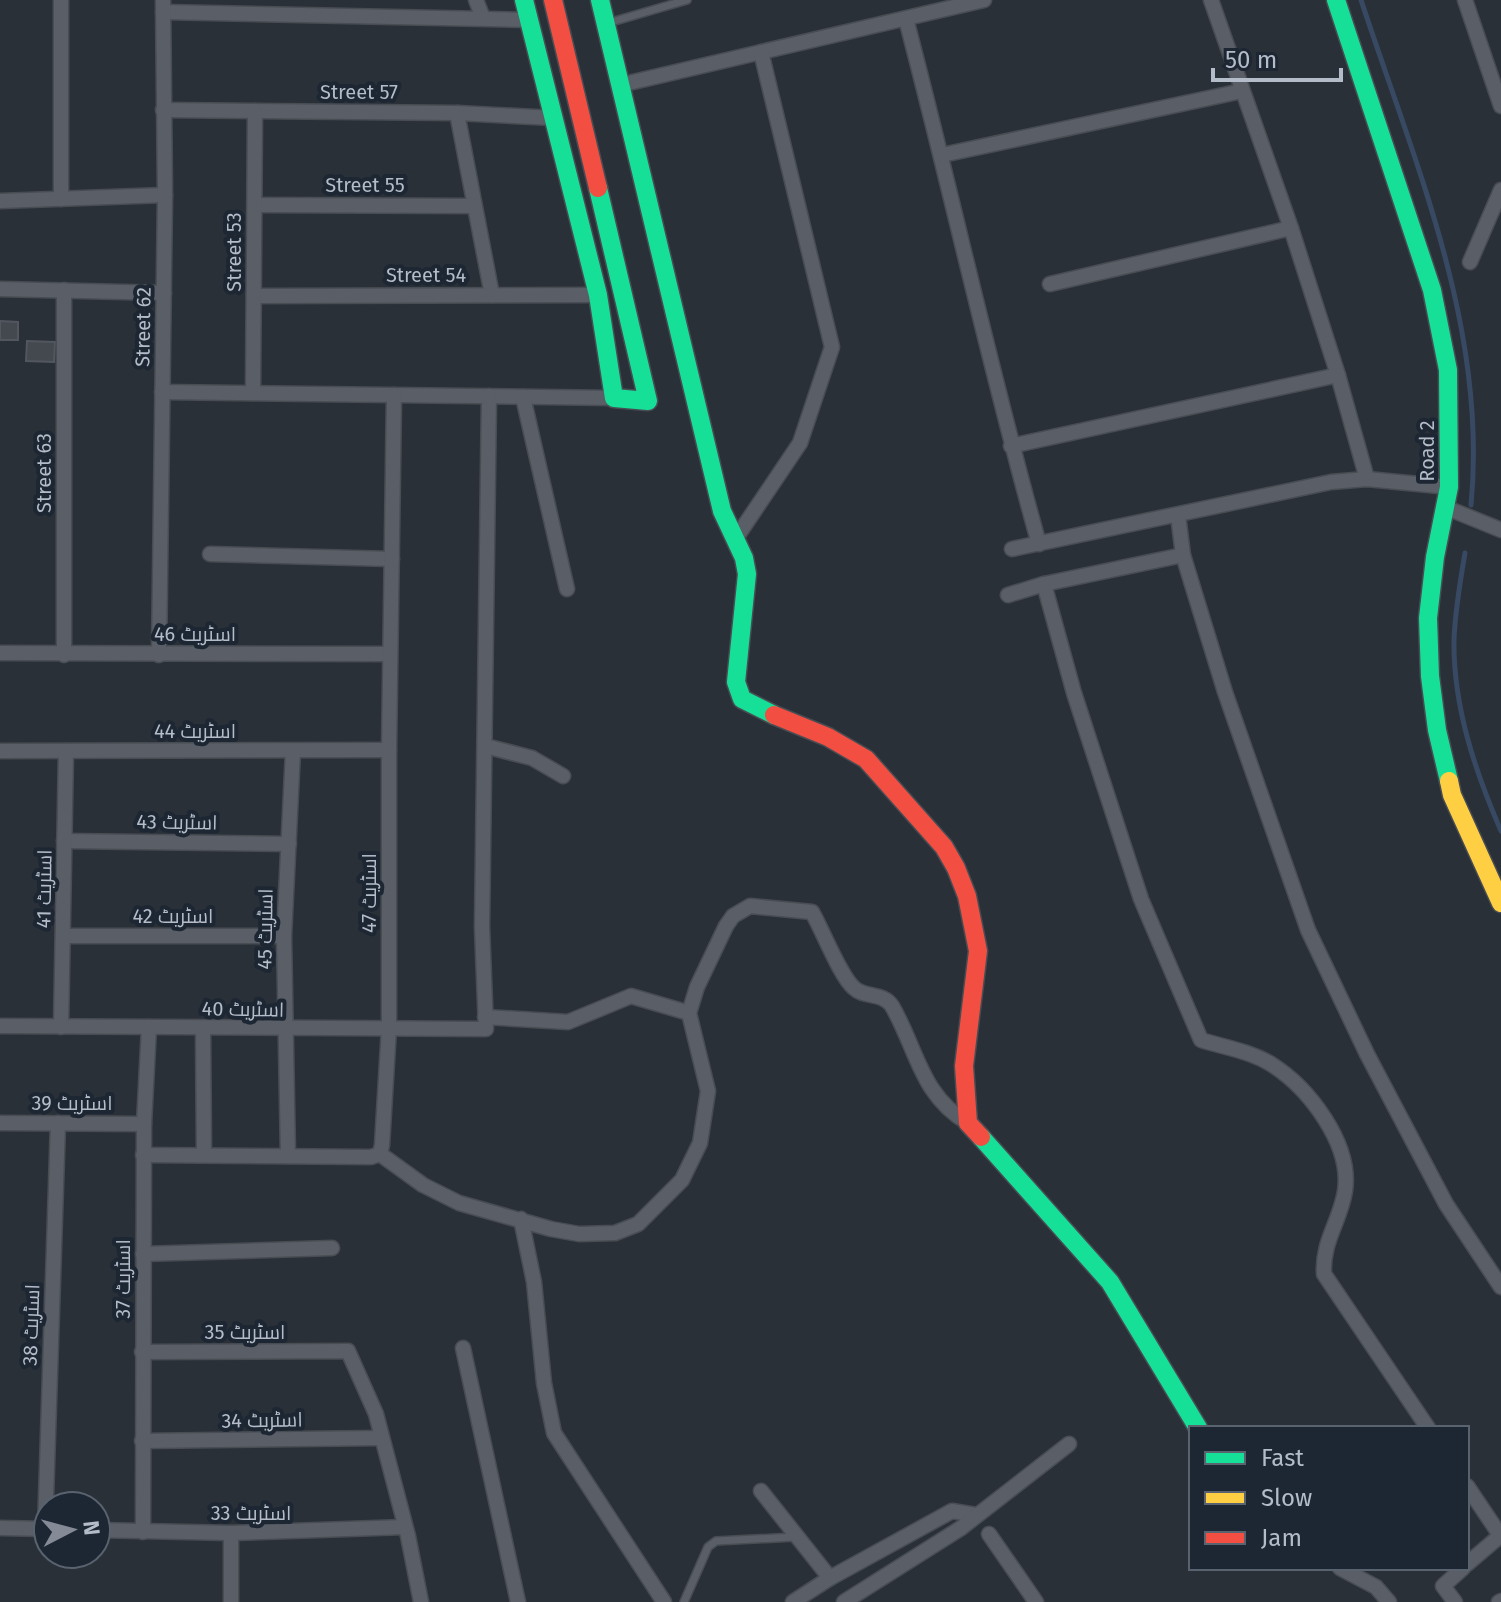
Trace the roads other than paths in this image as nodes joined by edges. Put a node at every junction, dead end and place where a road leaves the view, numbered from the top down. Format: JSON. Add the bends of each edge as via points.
{"nodes":[{"id":1,"x":61,"y":0,"type":"edge"},
{"id":2,"x":422,"y":0,"type":"edge"},
{"id":3,"x":476,"y":0,"type":"edge"},
{"id":4,"x":524,"y":0,"type":"edge"},
{"id":5,"x":553,"y":0,"type":"edge"},
{"id":6,"x":600,"y":0,"type":"edge"},
{"id":7,"x":687,"y":0,"type":"edge"},
{"id":8,"x":984,"y":0,"type":"edge"},
{"id":9,"x":1211,"y":0,"type":"edge"},
{"id":10,"x":1336,"y":0,"type":"edge"},
{"id":11,"x":1465,"y":0,"type":"edge"},
{"id":12,"x":163,"y":6,"type":"edge"},
{"id":13,"x":430,"y":17,"type":"junction"},
{"id":14,"x":483,"y":18,"type":"junction"},
{"id":15,"x":906,"y":19,"type":"junction"},
{"id":16,"x":529,"y":20,"type":"junction"},
{"id":17,"x":605,"y":24,"type":"junction"},
{"id":18,"x":761,"y":52,"type":"junction"},
{"id":19,"x":620,"y":85,"type":"junction"},
{"id":20,"x":1242,"y":91,"type":"junction"},
{"id":21,"x":1501,"y":106,"type":"edge"},
{"id":22,"x":163,"y":110,"type":"junction"},
{"id":23,"x":255,"y":111,"type":"junction"},
{"id":24,"x":457,"y":113,"type":"junction"},
{"id":25,"x":554,"y":118,"type":"junction"},
{"id":26,"x":942,"y":155,"type":"junction"},
{"id":27,"x":1501,"y":190,"type":"edge"},
{"id":28,"x":165,"y":195,"type":"junction"},
{"id":29,"x":61,"y":199,"type":"junction"},
{"id":30,"x":0,"y":201,"type":"edge"},
{"id":31,"x":255,"y":205,"type":"junction"},
{"id":32,"x":474,"y":206,"type":"junction"},
{"id":33,"x":1291,"y":228,"type":"junction"},
{"id":34,"x":1470,"y":262,"type":"dead end"},
{"id":35,"x":1050,"y":284,"type":"dead end"},
{"id":36,"x":0,"y":289,"type":"edge"},
{"id":37,"x":64,"y":290,"type":"junction"},
{"id":38,"x":164,"y":293,"type":"junction"},
{"id":39,"x":492,"y":295,"type":"junction"},
{"id":40,"x":598,"y":295,"type":"junction"},
{"id":41,"x":254,"y":296,"type":"junction"},
{"id":42,"x":1338,"y":375,"type":"junction"},
{"id":43,"x":162,"y":392,"type":"junction"},
{"id":44,"x":253,"y":393,"type":"junction"},
{"id":45,"x":394,"y":395,"type":"junction"},
{"id":46,"x":489,"y":396,"type":"junction"},
{"id":47,"x":523,"y":397,"type":"junction"},
{"id":48,"x":614,"y":398,"type":"junction"},
{"id":49,"x":1011,"y":446,"type":"junction"},
{"id":50,"x":1367,"y":479,"type":"junction"},
{"id":51,"x":1449,"y":487,"type":"junction"},
{"id":52,"x":1447,"y":508,"type":"junction"},
{"id":53,"x":1178,"y":515,"type":"junction"},
{"id":54,"x":1501,"y":530,"type":"edge"},
{"id":55,"x":736,"y":538,"type":"junction"},
{"id":56,"x":1039,"y":544,"type":"junction"},
{"id":57,"x":1012,"y":549,"type":"dead end"},
{"id":58,"x":210,"y":554,"type":"dead end"},
{"id":59,"x":1183,"y":555,"type":"junction"},
{"id":60,"x":392,"y":559,"type":"junction"},
{"id":61,"x":1044,"y":584,"type":"junction"},
{"id":62,"x":567,"y":589,"type":"dead end"},
{"id":63,"x":1008,"y":595,"type":"dead end"},
{"id":64,"x":0,"y":653,"type":"edge"},
{"id":65,"x":390,"y":654,"type":"junction"},
{"id":66,"x":64,"y":655,"type":"junction"},
{"id":67,"x":159,"y":655,"type":"junction"},
{"id":68,"x":485,"y":746,"type":"junction"},
{"id":69,"x":389,"y":750,"type":"junction"},
{"id":70,"x":0,"y":751,"type":"edge"},
{"id":71,"x":66,"y":751,"type":"junction"},
{"id":72,"x":293,"y":751,"type":"junction"},
{"id":73,"x":563,"y":776,"type":"dead end"},
{"id":74,"x":64,"y":841,"type":"junction"},
{"id":75,"x":289,"y":844,"type":"junction"},
{"id":76,"x":1501,"y":903,"type":"edge"},
{"id":77,"x":64,"y":936,"type":"junction"},
{"id":78,"x":284,"y":936,"type":"junction"},
{"id":79,"x":689,"y":1013,"type":"junction"},
{"id":80,"x":485,"y":1023,"type":"junction"},
{"id":81,"x":0,"y":1026,"type":"edge"},
{"id":82,"x":61,"y":1027,"type":"junction"},
{"id":83,"x":149,"y":1027,"type":"junction"},
{"id":84,"x":203,"y":1028,"type":"junction"},
{"id":85,"x":389,"y":1028,"type":"junction"},
{"id":86,"x":285,"y":1030,"type":"junction"},
{"id":87,"x":0,"y":1123,"type":"edge"},
{"id":88,"x":58,"y":1123,"type":"junction"},
{"id":89,"x":968,"y":1123,"type":"junction"},
{"id":90,"x":144,"y":1124,"type":"junction"},
{"id":91,"x":380,"y":1154,"type":"junction"},
{"id":92,"x":143,"y":1155,"type":"junction"},
{"id":93,"x":204,"y":1155,"type":"junction"},
{"id":94,"x":288,"y":1156,"type":"junction"},
{"id":95,"x":521,"y":1219,"type":"junction"},
{"id":96,"x":332,"y":1248,"type":"dead end"},
{"id":97,"x":143,"y":1254,"type":"junction"},
{"id":98,"x":1501,"y":1287,"type":"edge"},
{"id":99,"x":463,"y":1348,"type":"dead end"},
{"id":100,"x":142,"y":1352,"type":"junction"},
{"id":101,"x":1197,"y":1426,"type":"edge"},
{"id":102,"x":1427,"y":1426,"type":"edge"},
{"id":103,"x":382,"y":1438,"type":"junction"},
{"id":104,"x":142,"y":1441,"type":"junction"},
{"id":105,"x":1069,"y":1444,"type":"dead end"},
{"id":106,"x":1469,"y":1489,"type":"edge"},
{"id":107,"x":47,"y":1490,"type":"edge"},
{"id":108,"x":761,"y":1491,"type":"dead end"},
{"id":109,"x":976,"y":1515,"type":"junction"},
{"id":110,"x":405,"y":1527,"type":"junction"},
{"id":111,"x":0,"y":1528,"type":"edge"},
{"id":112,"x":32,"y":1529,"type":"edge"},
{"id":113,"x":112,"y":1531,"type":"edge"},
{"id":114,"x":143,"y":1532,"type":"junction"},
{"id":115,"x":231,"y":1533,"type":"junction"},
{"id":116,"x":989,"y":1534,"type":"dead end"},
{"id":117,"x":1501,"y":1535,"type":"edge"},
{"id":118,"x":797,"y":1537,"type":"junction"},
{"id":119,"x":1469,"y":1563,"type":"edge"},
{"id":120,"x":1344,"y":1570,"type":"edge"},
{"id":121,"x":1461,"y":1570,"type":"edge"},
{"id":122,"x":830,"y":1578,"type":"junction"},
{"id":123,"x":848,"y":1601,"type":"edge"},
{"id":124,"x":231,"y":1602,"type":"edge"},
{"id":125,"x":421,"y":1602,"type":"edge"},
{"id":126,"x":518,"y":1602,"type":"edge"},
{"id":127,"x":664,"y":1602,"type":"edge"},
{"id":128,"x":684,"y":1602,"type":"edge"},
{"id":129,"x":793,"y":1602,"type":"edge"},
{"id":130,"x":1036,"y":1602,"type":"edge"},
{"id":131,"x":1389,"y":1602,"type":"edge"},
{"id":132,"x":1455,"y":1602,"type":"edge"}],
"edges":[{"from":1,"to":29,"type":"street"},
{"from":2,"to":13,"type":"street"},
{"from":3,"to":14,"type":"street"},
{"from":4,"to":16,"type":"street"},
{"from":5,"to":48,"type":"street","via":[[648,401]]},
{"from":6,"to":17,"type":"street"},
{"from":7,"to":17,"type":"lane"},
{"from":8,"to":15,"type":"street"},
{"from":9,"to":20,"type":"street"},
{"from":10,"to":51,"type":"street","name":"Road 2","via":[[1432,290],[1448,370]]},
{"from":11,"to":21,"type":"street"},
{"from":12,"to":13,"type":"street"},
{"from":12,"to":22,"type":"street","name":"Street 62"},
{"from":13,"to":14,"type":"street"},
{"from":14,"to":16,"type":"street"},
{"from":15,"to":18,"type":"street"},
{"from":15,"to":26,"type":"street"},
{"from":16,"to":25,"type":"street"},
{"from":17,"to":19,"type":"street"},
{"from":18,"to":19,"type":"street"},
{"from":18,"to":55,"type":"street","via":[[832,347],[800,443]]},
{"from":19,"to":55,"type":"street","via":[[722,511]]},
{"from":20,"to":26,"type":"street"},
{"from":20,"to":33,"type":"street"},
{"from":22,"to":23,"type":"street","name":"Street 57"},
{"from":22,"to":28,"type":"street","name":"Street 62"},
{"from":23,"to":24,"type":"street","name":"Street 57"},
{"from":23,"to":31,"type":"street","name":"Street 53"},
{"from":24,"to":25,"type":"street","name":"Street 57"},
{"from":24,"to":32,"type":"street"},
{"from":25,"to":40,"type":"street"},
{"from":26,"to":49,"type":"street"},
{"from":27,"to":34,"type":"street"},
{"from":28,"to":29,"type":"street"},
{"from":28,"to":38,"type":"street","name":"Street 62"},
{"from":29,"to":30,"type":"street"},
{"from":31,"to":32,"type":"street","name":"Street 55"},
{"from":31,"to":41,"type":"street","name":"Street 53"},
{"from":32,"to":39,"type":"street"},
{"from":33,"to":35,"type":"street"},
{"from":33,"to":42,"type":"street"},
{"from":36,"to":37,"type":"street"},
{"from":37,"to":38,"type":"street"},
{"from":37,"to":66,"type":"street","name":"Street 63"},
{"from":38,"to":43,"type":"street","name":"Street 62"},
{"from":39,"to":40,"type":"street","name":"Street 54"},
{"from":39,"to":41,"type":"street","name":"Street 54"},
{"from":40,"to":48,"type":"street"},
{"from":41,"to":44,"type":"street","name":"Street 53"},
{"from":42,"to":49,"type":"street"},
{"from":42,"to":50,"type":"street"},
{"from":43,"to":44,"type":"street"},
{"from":43,"to":67,"type":"street","name":"Street 62"},
{"from":44,"to":45,"type":"street"},
{"from":45,"to":46,"type":"street"},
{"from":45,"to":60,"type":"street","name":"اسٹریٹ 47"},
{"from":46,"to":47,"type":"street"},
{"from":46,"to":68,"type":"street"},
{"from":47,"to":48,"type":"street"},
{"from":47,"to":62,"type":"street"},
{"from":49,"to":56,"type":"street"},
{"from":50,"to":51,"type":"street"},
{"from":50,"to":53,"type":"street"},
{"from":51,"to":52,"type":"street","name":"Road 2"},
{"from":52,"to":54,"type":"street"},
{"from":52,"to":76,"type":"street","name":"Road 2","via":[[1428,618],[1437,730],[1452,795]]},
{"from":53,"to":56,"type":"street"},
{"from":53,"to":59,"type":"street"},
{"from":55,"to":89,"type":"street","via":[[747,574],[736,682],[742,699],[866,759],[944,847],[967,896],[978,951],[964,1066]]},
{"from":56,"to":57,"type":"street"},
{"from":58,"to":60,"type":"street"},
{"from":59,"to":61,"type":"street"},
{"from":59,"to":98,"type":"street","via":[[1308,930],[1446,1204]]},
{"from":60,"to":65,"type":"street","name":"اسٹریٹ 47"},
{"from":61,"to":63,"type":"street"},
{"from":61,"to":102,"type":"street","via":[[1141,899],[1201,1040],[1269,1063],[1292,1080],[1327,1121],[1343,1153],[1345,1191],[1323,1256],[1324,1274]]},
{"from":64,"to":66,"type":"street","name":"اسٹریٹ 46"},
{"from":65,"to":67,"type":"street","name":"اسٹریٹ 46"},
{"from":65,"to":69,"type":"street","name":"اسٹریٹ 47"},
{"from":66,"to":67,"type":"street","name":"اسٹریٹ 46"},
{"from":68,"to":73,"type":"street","via":[[532,758]]},
{"from":68,"to":80,"type":"street"},
{"from":69,"to":72,"type":"street","name":"اسٹریٹ 44"},
{"from":69,"to":85,"type":"street","name":"اسٹریٹ 47"},
{"from":70,"to":71,"type":"street","name":"اسٹریٹ 44"},
{"from":71,"to":72,"type":"street","name":"اسٹریٹ 44"},
{"from":71,"to":74,"type":"street","name":"اسٹریٹ 41"},
{"from":72,"to":75,"type":"street","name":"اسٹریٹ 45"},
{"from":74,"to":75,"type":"street","name":"اسٹریٹ 43"},
{"from":74,"to":77,"type":"street","name":"اسٹریٹ 41"},
{"from":75,"to":78,"type":"street","name":"اسٹریٹ 45"},
{"from":77,"to":78,"type":"street","name":"اسٹریٹ 42"},
{"from":77,"to":82,"type":"street","name":"اسٹریٹ 41"},
{"from":78,"to":86,"type":"street","name":"اسٹریٹ 45"},
{"from":79,"to":80,"type":"street","name":"اسٹریٹ 40","via":[[631,996],[568,1022]]},
{"from":79,"to":89,"type":"street","via":[[733,916],[750,906],[812,912],[844,977],[856,990],[890,1003],[943,1107]]},
{"from":79,"to":95,"type":"street","via":[[708,1105],[700,1143],[671,1194],[638,1224],[615,1233],[564,1232]]},
{"from":80,"to":85,"type":"street","name":"اسٹریٹ 40"},
{"from":81,"to":82,"type":"street","name":"اسٹریٹ 40"},
{"from":82,"to":83,"type":"street","name":"اسٹریٹ 40"},
{"from":83,"to":84,"type":"street","name":"اسٹریٹ 40"},
{"from":83,"to":90,"type":"street","name":"اسٹریٹ 37"},
{"from":84,"to":86,"type":"street","name":"اسٹریٹ 40"},
{"from":84,"to":93,"type":"street"},
{"from":85,"to":86,"type":"street","name":"اسٹریٹ 40"},
{"from":85,"to":91,"type":"street","name":"اسٹریٹ 47"},
{"from":86,"to":94,"type":"street","name":"اسٹریٹ 45"},
{"from":87,"to":88,"type":"street","name":"اسٹریٹ 39"},
{"from":88,"to":90,"type":"street","name":"اسٹریٹ 39"},
{"from":88,"to":107,"type":"street","name":"اسٹریٹ 38"},
{"from":89,"to":101,"type":"street","via":[[1110,1282]]},
{"from":90,"to":92,"type":"street","name":"اسٹریٹ 37"},
{"from":91,"to":94,"type":"street"},
{"from":91,"to":95,"type":"street","via":[[459,1203]]},
{"from":92,"to":93,"type":"street"},
{"from":92,"to":97,"type":"street","name":"اسٹریٹ 37"},
{"from":93,"to":94,"type":"street"},
{"from":95,"to":127,"type":"street","via":[[554,1433]]},
{"from":96,"to":97,"type":"street"},
{"from":97,"to":100,"type":"street","name":"اسٹریٹ 37"},
{"from":99,"to":126,"type":"street"},
{"from":100,"to":103,"type":"street","name":"اسٹریٹ 35","via":[[348,1351]]},
{"from":100,"to":104,"type":"street","name":"اسٹریٹ 37"},
{"from":103,"to":104,"type":"street","name":"اسٹریٹ 34"},
{"from":103,"to":110,"type":"street"},
{"from":104,"to":114,"type":"street","name":"اسٹریٹ 37"},
{"from":105,"to":109,"type":"street"},
{"from":106,"to":117,"type":"street"},
{"from":108,"to":118,"type":"street"},
{"from":109,"to":122,"type":"street","via":[[952,1511]]},
{"from":109,"to":123,"type":"street"},
{"from":110,"to":115,"type":"street","name":"اسٹریٹ 33"},
{"from":110,"to":125,"type":"street"},
{"from":111,"to":112,"type":"street"},
{"from":113,"to":114,"type":"street","name":"اسٹریٹ 33"},
{"from":114,"to":115,"type":"street","name":"اسٹریٹ 33"},
{"from":115,"to":124,"type":"street"},
{"from":116,"to":130,"type":"street"},
{"from":117,"to":119,"type":"street"},
{"from":118,"to":122,"type":"street"},
{"from":118,"to":128,"type":"lane","via":[[716,1541],[708,1547]]},
{"from":120,"to":131,"type":"street","via":[[1376,1587]]},
{"from":121,"to":132,"type":"street","via":[[1443,1586]]},
{"from":122,"to":129,"type":"street"}]}
